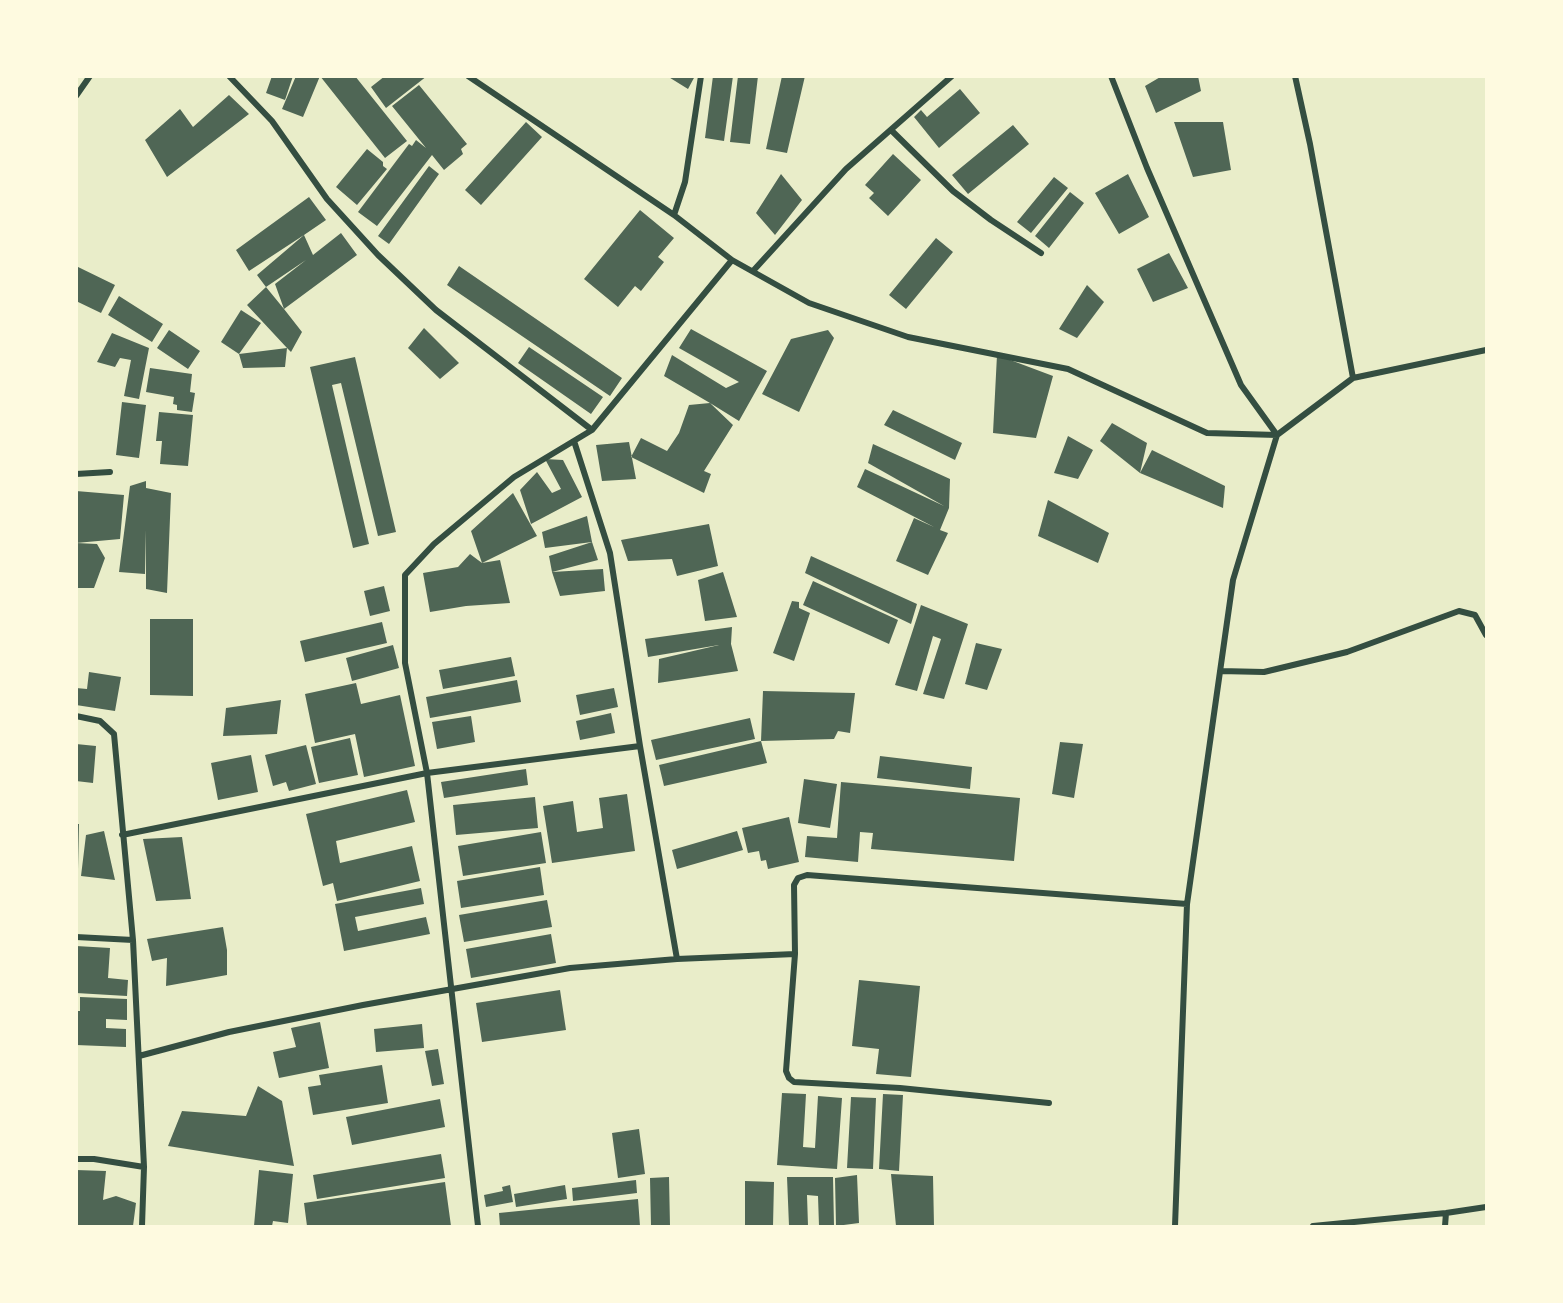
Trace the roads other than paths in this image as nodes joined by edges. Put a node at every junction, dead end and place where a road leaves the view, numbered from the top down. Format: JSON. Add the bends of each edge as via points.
{"nodes":[{"id":1,"x":90,"y":76,"type":"edge"},
{"id":2,"x":229,"y":76,"type":"edge"},
{"id":3,"x":468,"y":76,"type":"edge"},
{"id":4,"x":701,"y":76,"type":"edge"},
{"id":5,"x":952,"y":76,"type":"edge"},
{"id":6,"x":1111,"y":76,"type":"edge"},
{"id":7,"x":1295,"y":76,"type":"edge"},
{"id":8,"x":76,"y":96,"type":"edge"},
{"id":9,"x":891,"y":130,"type":"junction"},
{"id":10,"x":674,"y":215,"type":"junction"},
{"id":11,"x":1041,"y":253,"type":"dead end"},
{"id":12,"x":732,"y":260,"type":"junction"},
{"id":13,"x":753,"y":271,"type":"junction"},
{"id":14,"x":1486,"y":350,"type":"edge"},
{"id":15,"x":1353,"y":378,"type":"junction"},
{"id":16,"x":592,"y":429,"type":"junction"},
{"id":17,"x":1277,"y":435,"type":"junction"},
{"id":18,"x":574,"y":441,"type":"junction"},
{"id":19,"x":110,"y":472,"type":"dead end"},
{"id":20,"x":76,"y":474,"type":"edge"},
{"id":21,"x":1486,"y":635,"type":"edge"},
{"id":22,"x":1220,"y":671,"type":"junction"},
{"id":23,"x":76,"y":716,"type":"edge"},
{"id":24,"x":640,"y":746,"type":"junction"},
{"id":25,"x":427,"y":772,"type":"junction"},
{"id":26,"x":122,"y":835,"type":"junction"},
{"id":27,"x":1187,"y":904,"type":"junction"},
{"id":28,"x":76,"y":937,"type":"edge"},
{"id":29,"x":133,"y":940,"type":"junction"},
{"id":30,"x":795,"y":954,"type":"junction"},
{"id":31,"x":677,"y":959,"type":"junction"},
{"id":32,"x":452,"y":989,"type":"junction"},
{"id":33,"x":138,"y":1056,"type":"junction"},
{"id":34,"x":1049,"y":1103,"type":"dead end"},
{"id":35,"x":76,"y":1159,"type":"edge"},
{"id":36,"x":144,"y":1167,"type":"junction"},
{"id":37,"x":1486,"y":1207,"type":"edge"},
{"id":38,"x":1446,"y":1214,"type":"junction"},
{"id":39,"x":142,"y":1227,"type":"edge"},
{"id":40,"x":478,"y":1227,"type":"edge"},
{"id":41,"x":1175,"y":1227,"type":"edge"},
{"id":42,"x":1313,"y":1227,"type":"edge"},
{"id":43,"x":1444,"y":1227,"type":"edge"}],
"edges":[{"from":1,"to":8,"type":"street"},
{"from":2,"to":16,"type":"street","via":[[272,121],[327,200],[378,255],[436,310]]},
{"from":3,"to":10,"type":"street"},
{"from":4,"to":10,"type":"street","via":[[686,182]]},
{"from":5,"to":9,"type":"street"},
{"from":6,"to":17,"type":"street","via":[[1241,385]]},
{"from":7,"to":15,"type":"street"},
{"from":9,"to":11,"type":"street","via":[[953,191]]},
{"from":9,"to":13,"type":"street","via":[[846,169]]},
{"from":10,"to":12,"type":"street"},
{"from":12,"to":13,"type":"street"},
{"from":12,"to":16,"type":"street"},
{"from":13,"to":17,"type":"street","via":[[809,303],[908,337],[1068,369],[1207,433]]},
{"from":14,"to":15,"type":"street"},
{"from":15,"to":17,"type":"street"},
{"from":16,"to":18,"type":"street"},
{"from":17,"to":22,"type":"street","via":[[1233,580]]},
{"from":18,"to":24,"type":"street","via":[[610,553]]},
{"from":18,"to":25,"type":"street","via":[[514,477],[434,544],[405,575],[405,663]]},
{"from":19,"to":20,"type":"street"},
{"from":21,"to":22,"type":"street","via":[[1475,615],[1459,611],[1347,652],[1264,672]]},
{"from":22,"to":27,"type":"street"},
{"from":23,"to":26,"type":"street","via":[[100,721],[114,734]]},
{"from":24,"to":25,"type":"street"},
{"from":24,"to":31,"type":"street"},
{"from":25,"to":26,"type":"street"},
{"from":25,"to":32,"type":"street"},
{"from":26,"to":29,"type":"street"},
{"from":27,"to":30,"type":"street","via":[[807,875],[798,878],[794,885]]},
{"from":27,"to":41,"type":"street"},
{"from":28,"to":29,"type":"street"},
{"from":29,"to":33,"type":"street"},
{"from":30,"to":31,"type":"street"},
{"from":30,"to":34,"type":"street","via":[[786,1071],[794,1082]]},
{"from":31,"to":32,"type":"street","via":[[570,968]]},
{"from":32,"to":33,"type":"street","via":[[229,1032]]},
{"from":32,"to":40,"type":"street"},
{"from":33,"to":36,"type":"street"},
{"from":35,"to":36,"type":"street"},
{"from":36,"to":39,"type":"street"},
{"from":37,"to":38,"type":"street"},
{"from":38,"to":42,"type":"street"},
{"from":38,"to":43,"type":"street"}]}
